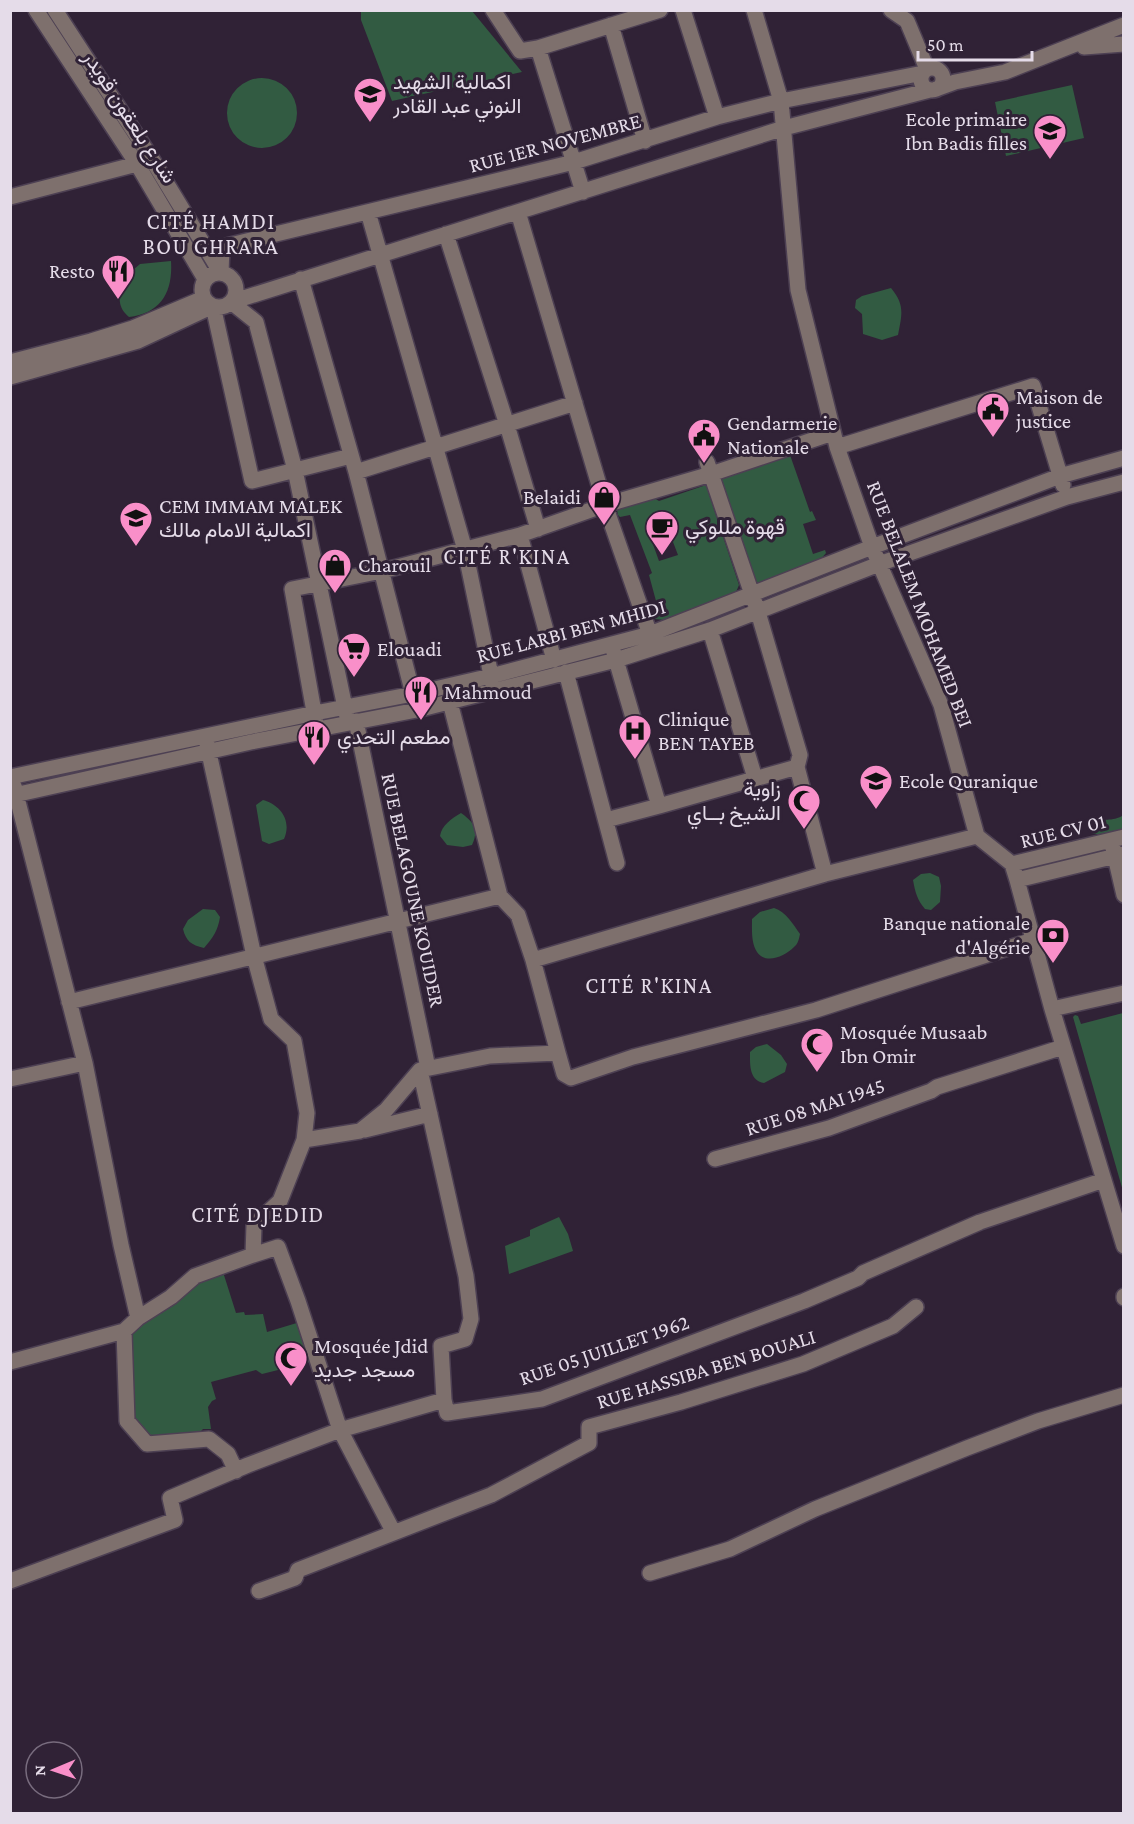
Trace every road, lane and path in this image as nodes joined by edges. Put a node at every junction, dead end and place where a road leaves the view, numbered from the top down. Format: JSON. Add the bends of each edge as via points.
{"nodes":[{"id":1,"x":36,"y":10,"type":"edge"},
{"id":2,"x":55,"y":10,"type":"edge"},
{"id":3,"x":493,"y":10,"type":"edge"},
{"id":4,"x":660,"y":10,"type":"edge"},
{"id":5,"x":683,"y":10,"type":"edge"},
{"id":6,"x":754,"y":10,"type":"edge"},
{"id":7,"x":891,"y":10,"type":"edge"},
{"id":8,"x":637,"y":14,"type":"edge"},
{"id":9,"x":904,"y":16,"type":"edge"},
{"id":10,"x":610,"y":25,"type":"junction"},
{"id":11,"x":1124,"y":26,"type":"edge"},
{"id":12,"x":1124,"y":44,"type":"edge"},
{"id":13,"x":538,"y":48,"type":"junction"},
{"id":14,"x":1069,"y":48,"type":"junction"},
{"id":15,"x":85,"y":57,"type":"junction"},
{"id":16,"x":72,"y":66,"type":"junction"},
{"id":17,"x":929,"y":71,"type":"junction"},
{"id":18,"x":955,"y":82,"type":"junction"},
{"id":19,"x":933,"y":90,"type":"junction"},
{"id":20,"x":804,"y":96,"type":"junction"},
{"id":21,"x":781,"y":101,"type":"junction"},
{"id":22,"x":717,"y":117,"type":"junction"},
{"id":23,"x":807,"y":123,"type":"junction"},
{"id":24,"x":784,"y":128,"type":"junction"},
{"id":25,"x":645,"y":141,"type":"junction"},
{"id":26,"x":143,"y":160,"type":"junction"},
{"id":27,"x":574,"y":162,"type":"junction"},
{"id":28,"x":583,"y":192,"type":"junction"},
{"id":29,"x":10,"y":197,"type":"edge"},
{"id":30,"x":368,"y":212,"type":"junction"},
{"id":31,"x":518,"y":212,"type":"junction"},
{"id":32,"x":446,"y":234,"type":"junction"},
{"id":33,"x":380,"y":256,"type":"junction"},
{"id":34,"x":221,"y":273,"type":"junction"},
{"id":35,"x":206,"y":279,"type":"junction"},
{"id":36,"x":302,"y":279,"type":"junction"},
{"id":37,"x":209,"y":302,"type":"junction"},
{"id":38,"x":231,"y":302,"type":"junction"},
{"id":39,"x":136,"y":334,"type":"junction"},
{"id":40,"x":10,"y":362,"type":"edge"},
{"id":41,"x":10,"y":377,"type":"edge"},
{"id":42,"x":575,"y":403,"type":"junction"},
{"id":43,"x":507,"y":425,"type":"junction"},
{"id":44,"x":835,"y":440,"type":"junction"},
{"id":45,"x":435,"y":446,"type":"junction"},
{"id":46,"x":351,"y":456,"type":"junction"},
{"id":47,"x":1124,"y":458,"type":"edge"},
{"id":48,"x":709,"y":468,"type":"junction"},
{"id":49,"x":295,"y":470,"type":"junction"},
{"id":50,"x":356,"y":472,"type":"junction"},
{"id":51,"x":1060,"y":476,"type":"junction"},
{"id":52,"x":1124,"y":482,"type":"edge"},
{"id":53,"x":1067,"y":497,"type":"junction"},
{"id":54,"x":605,"y":505,"type":"junction"},
{"id":55,"x":538,"y":529,"type":"junction"},
{"id":56,"x":520,"y":535,"type":"junction"},
{"id":57,"x":872,"y":547,"type":"junction"},
{"id":58,"x":465,"y":550,"type":"junction"},
{"id":59,"x":879,"y":564,"type":"junction"},
{"id":60,"x":382,"y":570,"type":"junction"},
{"id":61,"x":320,"y":583,"type":"junction"},
{"id":62,"x":751,"y":596,"type":"junction"},
{"id":63,"x":758,"y":612,"type":"junction"},
{"id":64,"x":710,"y":630,"type":"junction"},
{"id":65,"x":653,"y":641,"type":"junction"},
{"id":66,"x":614,"y":653,"type":"junction"},
{"id":67,"x":554,"y":660,"type":"junction"},
{"id":68,"x":566,"y":672,"type":"junction"},
{"id":69,"x":493,"y":684,"type":"junction"},
{"id":70,"x":413,"y":694,"type":"junction"},
{"id":71,"x":450,"y":702,"type":"junction"},
{"id":72,"x":417,"y":710,"type":"junction"},
{"id":73,"x":315,"y":713,"type":"junction"},
{"id":74,"x":350,"y":717,"type":"junction"},
{"id":75,"x":317,"y":729,"type":"junction"},
{"id":76,"x":207,"y":744,"type":"junction"},
{"id":77,"x":100,"y":758,"type":"junction"},
{"id":78,"x":796,"y":767,"type":"junction"},
{"id":79,"x":105,"y":775,"type":"junction"},
{"id":80,"x":11,"y":777,"type":"edge"},
{"id":81,"x":755,"y":778,"type":"junction"},
{"id":82,"x":13,"y":796,"type":"edge"},
{"id":83,"x":659,"y":806,"type":"junction"},
{"id":84,"x":606,"y":820,"type":"junction"},
{"id":85,"x":977,"y":836,"type":"junction"},
{"id":86,"x":1117,"y":839,"type":"edge"},
{"id":87,"x":1119,"y":855,"type":"edge"},
{"id":88,"x":617,"y":863,"type":"dead end"},
{"id":89,"x":1012,"y":864,"type":"junction"},
{"id":90,"x":825,"y":874,"type":"junction"},
{"id":91,"x":1017,"y":880,"type":"junction"},
{"id":92,"x":1124,"y":895,"type":"edge"},
{"id":93,"x":500,"y":896,"type":"junction"},
{"id":94,"x":399,"y":921,"type":"junction"},
{"id":95,"x":1033,"y":940,"type":"junction"},
{"id":96,"x":254,"y":956,"type":"junction"},
{"id":97,"x":533,"y":960,"type":"junction"},
{"id":98,"x":1124,"y":993,"type":"edge"},
{"id":99,"x":69,"y":1002,"type":"junction"},
{"id":100,"x":1052,"y":1009,"type":"junction"},
{"id":101,"x":1063,"y":1047,"type":"junction"},
{"id":102,"x":558,"y":1053,"type":"junction"},
{"id":103,"x":85,"y":1063,"type":"junction"},
{"id":104,"x":424,"y":1069,"type":"junction"},
{"id":105,"x":10,"y":1079,"type":"edge"},
{"id":106,"x":430,"y":1114,"type":"junction"},
{"id":107,"x":360,"y":1131,"type":"junction"},
{"id":108,"x":304,"y":1140,"type":"junction"},
{"id":109,"x":715,"y":1159,"type":"dead end"},
{"id":110,"x":1104,"y":1180,"type":"junction"},
{"id":111,"x":1124,"y":1246,"type":"edge"},
{"id":112,"x":253,"y":1255,"type":"junction"},
{"id":113,"x":916,"y":1307,"type":"dead end"},
{"id":114,"x":138,"y":1318,"type":"junction"},
{"id":115,"x":124,"y":1330,"type":"junction"},
{"id":116,"x":10,"y":1362,"type":"edge"},
{"id":117,"x":1124,"y":1395,"type":"edge"},
{"id":118,"x":444,"y":1400,"type":"junction"},
{"id":119,"x":340,"y":1430,"type":"junction"},
{"id":120,"x":236,"y":1471,"type":"junction"},
{"id":121,"x":393,"y":1532,"type":"junction"},
{"id":122,"x":650,"y":1573,"type":"dead end"},
{"id":123,"x":10,"y":1581,"type":"edge"},
{"id":124,"x":259,"y":1591,"type":"dead end"}],
"edges":[{"from":1,"to":16,"type":"street","name":"شارع بلعقون قويدر"},
{"from":2,"to":15,"type":"street","name":"شارع بلعقون قويدر"},
{"from":3,"to":13,"type":"street","via":[[520,51]]},
{"from":4,"to":8,"type":"street"},
{"from":5,"to":22,"type":"street"},
{"from":6,"to":21,"type":"street","name":"RUE BELALEM MOHAMED BEI"},
{"from":7,"to":9,"type":"street"},
{"from":8,"to":10,"type":"street"},
{"from":9,"to":17,"type":"street"},
{"from":10,"to":13,"type":"street"},
{"from":10,"to":25,"type":"street"},
{"from":11,"to":14,"type":"street"},
{"from":12,"to":14,"type":"street"},
{"from":13,"to":27,"type":"street"},
{"from":14,"to":18,"type":"street","via":[[1005,72]]},
{"from":15,"to":16,"type":"street"},
{"from":15,"to":26,"type":"street","name":"شارع بلعقون قويدر"},
{"from":16,"to":26,"type":"street","name":"شارع بلعقون قويدر"},
{"from":17,"to":18,"type":"street"},
{"from":17,"to":19,"type":"street","via":[[922,84]]},
{"from":17,"to":20,"type":"street","name":"RUE 1ER NOVEMBRE"},
{"from":18,"to":19,"type":"street"},
{"from":19,"to":23,"type":"street"},
{"from":20,"to":21,"type":"street","name":"RUE 1ER NOVEMBRE"},
{"from":20,"to":23,"type":"street"},
{"from":21,"to":22,"type":"street","name":"RUE 1ER NOVEMBRE"},
{"from":21,"to":24,"type":"street","name":"RUE BELALEM MOHAMED BEI"},
{"from":22,"to":25,"type":"street","name":"RUE 1ER NOVEMBRE"},
{"from":23,"to":24,"type":"street"},
{"from":24,"to":28,"type":"street"},
{"from":24,"to":44,"type":"street","name":"RUE BELALEM MOHAMED BEI","via":[[798,290]]},
{"from":25,"to":27,"type":"street","name":"RUE 1ER NOVEMBRE"},
{"from":26,"to":29,"type":"street"},
{"from":26,"to":34,"type":"street","name":"شارع بلعقون قويدر"},
{"from":26,"to":35,"type":"street","name":"شارع بلعقون قويدر"},
{"from":27,"to":28,"type":"street"},
{"from":27,"to":30,"type":"street","name":"RUE 1ER NOVEMBRE"},
{"from":28,"to":31,"type":"street"},
{"from":30,"to":33,"type":"street"},
{"from":30,"to":34,"type":"street","name":"RUE 1ER NOVEMBRE","via":[[222,247]]},
{"from":31,"to":32,"type":"street"},
{"from":31,"to":42,"type":"street"},
{"from":32,"to":33,"type":"street"},
{"from":32,"to":43,"type":"street"},
{"from":33,"to":36,"type":"street"},
{"from":33,"to":45,"type":"street"},
{"from":34,"to":35,"type":"street"},
{"from":34,"to":38,"type":"street","via":[[231,277],[236,287]]},
{"from":35,"to":37,"type":"street","via":[[202,289]]},
{"from":36,"to":38,"type":"street"},
{"from":36,"to":46,"type":"street"},
{"from":37,"to":38,"type":"street","via":[[219,307]]},
{"from":37,"to":39,"type":"street"},
{"from":37,"to":49,"type":"street","via":[[252,481]]},
{"from":38,"to":49,"type":"street","name":"RUE BELAGOUNE KOUIDER","via":[[256,322]]},
{"from":39,"to":40,"type":"street"},
{"from":39,"to":41,"type":"street"},
{"from":42,"to":43,"type":"street"},
{"from":42,"to":54,"type":"street"},
{"from":43,"to":45,"type":"street"},
{"from":43,"to":55,"type":"street"},
{"from":44,"to":48,"type":"street"},
{"from":44,"to":51,"type":"street","via":[[1033,386]]},
{"from":44,"to":57,"type":"street","name":"RUE BELALEM MOHAMED BEI"},
{"from":45,"to":50,"type":"street"},
{"from":45,"to":58,"type":"street"},
{"from":46,"to":49,"type":"street"},
{"from":46,"to":50,"type":"street"},
{"from":47,"to":51,"type":"street","name":"RUE LARBI BEN MHIDI"},
{"from":48,"to":54,"type":"street"},
{"from":48,"to":62,"type":"street"},
{"from":49,"to":61,"type":"street","name":"RUE BELAGOUNE KOUIDER"},
{"from":50,"to":60,"type":"street"},
{"from":51,"to":53,"type":"street"},
{"from":51,"to":57,"type":"street","name":"RUE LARBI BEN MHIDI"},
{"from":52,"to":53,"type":"street","name":"RUE LARBI BEN MHIDI"},
{"from":53,"to":59,"type":"street","name":"RUE LARBI BEN MHIDI"},
{"from":54,"to":55,"type":"street"},
{"from":54,"to":65,"type":"street"},
{"from":55,"to":56,"type":"street"},
{"from":56,"to":58,"type":"street"},
{"from":56,"to":67,"type":"street"},
{"from":57,"to":59,"type":"street","name":"RUE BELALEM MOHAMED BEI"},
{"from":57,"to":62,"type":"street","name":"RUE LARBI BEN MHIDI"},
{"from":58,"to":60,"type":"street"},
{"from":58,"to":69,"type":"street"},
{"from":59,"to":63,"type":"street","name":"RUE LARBI BEN MHIDI"},
{"from":59,"to":85,"type":"street","name":"RUE BELALEM MOHAMED BEI","via":[[941,705]]},
{"from":60,"to":61,"type":"street"},
{"from":60,"to":70,"type":"street"},
{"from":61,"to":73,"type":"street","via":[[292,589]]},
{"from":61,"to":74,"type":"street","name":"RUE BELAGOUNE KOUIDER"},
{"from":62,"to":63,"type":"street"},
{"from":62,"to":65,"type":"street","name":"RUE LARBI BEN MHIDI"},
{"from":63,"to":64,"type":"street","name":"RUE LARBI BEN MHIDI"},
{"from":63,"to":78,"type":"street","via":[[800,755]]},
{"from":64,"to":65,"type":"street","name":"RUE LARBI BEN MHIDI"},
{"from":64,"to":81,"type":"street"},
{"from":65,"to":66,"type":"street","name":"RUE LARBI BEN MHIDI"},
{"from":66,"to":67,"type":"street","name":"RUE LARBI BEN MHIDI"},
{"from":66,"to":68,"type":"street","name":"RUE LARBI BEN MHIDI"},
{"from":66,"to":83,"type":"street"},
{"from":67,"to":69,"type":"street","name":"RUE LARBI BEN MHIDI"},
{"from":68,"to":69,"type":"street","name":"RUE LARBI BEN MHIDI"},
{"from":68,"to":84,"type":"street"},
{"from":69,"to":70,"type":"street","name":"RUE LARBI BEN MHIDI"},
{"from":69,"to":71,"type":"street","name":"RUE LARBI BEN MHIDI"},
{"from":70,"to":72,"type":"street"},
{"from":70,"to":74,"type":"street","name":"RUE LARBI BEN MHIDI"},
{"from":71,"to":72,"type":"street","name":"RUE LARBI BEN MHIDI"},
{"from":71,"to":93,"type":"street"},
{"from":72,"to":74,"type":"street","name":"RUE LARBI BEN MHIDI"},
{"from":73,"to":74,"type":"street","name":"RUE LARBI BEN MHIDI"},
{"from":73,"to":75,"type":"street"},
{"from":73,"to":76,"type":"street","name":"RUE LARBI BEN MHIDI"},
{"from":74,"to":75,"type":"street","name":"RUE LARBI BEN MHIDI"},
{"from":74,"to":94,"type":"street","name":"RUE BELAGOUNE KOUIDER"},
{"from":75,"to":76,"type":"street","name":"RUE LARBI BEN MHIDI"},
{"from":76,"to":77,"type":"street","name":"RUE LARBI BEN MHIDI"},
{"from":76,"to":79,"type":"street","name":"RUE LARBI BEN MHIDI"},
{"from":76,"to":96,"type":"street"},
{"from":77,"to":79,"type":"street"},
{"from":77,"to":80,"type":"street","name":"RUE LARBI BEN MHIDI"},
{"from":78,"to":81,"type":"street"},
{"from":78,"to":90,"type":"street"},
{"from":79,"to":82,"type":"street","name":"RUE LARBI BEN MHIDI"},
{"from":80,"to":82,"type":"street"},
{"from":81,"to":83,"type":"street"},
{"from":82,"to":99,"type":"street"},
{"from":83,"to":84,"type":"street"},
{"from":84,"to":88,"type":"street"},
{"from":85,"to":89,"type":"street"},
{"from":85,"to":90,"type":"street"},
{"from":86,"to":87,"type":"street"},
{"from":86,"to":89,"type":"street","name":"RUE CV 01"},
{"from":87,"to":91,"type":"street","name":"RUE CV 01"},
{"from":87,"to":92,"type":"street"},
{"from":89,"to":91,"type":"street"},
{"from":90,"to":97,"type":"street"},
{"from":91,"to":95,"type":"street"},
{"from":93,"to":94,"type":"street"},
{"from":93,"to":97,"type":"street","via":[[518,915]]},
{"from":94,"to":96,"type":"street"},
{"from":94,"to":104,"type":"street","name":"RUE BELAGOUNE KOUIDER"},
{"from":95,"to":100,"type":"street"},
{"from":95,"to":102,"type":"street","via":[[816,1010],[633,1057],[571,1078],[564,1074]]},
{"from":96,"to":99,"type":"street"},
{"from":96,"to":108,"type":"street","via":[[271,1019],[294,1041],[307,1113]]},
{"from":97,"to":102,"type":"street"},
{"from":98,"to":100,"type":"street"},
{"from":99,"to":103,"type":"street"},
{"from":100,"to":101,"type":"street"},
{"from":101,"to":109,"type":"street","name":"RUE 08 MAI 1945","via":[[937,1087],[829,1128]]},
{"from":101,"to":110,"type":"street"},
{"from":102,"to":104,"type":"street","via":[[490,1056]]},
{"from":103,"to":105,"type":"street"},
{"from":103,"to":114,"type":"street"},
{"from":104,"to":106,"type":"street","name":"RUE BELAGOUNE KOUIDER"},
{"from":104,"to":107,"type":"street","via":[[386,1110]]},
{"from":106,"to":107,"type":"street"},
{"from":106,"to":118,"type":"street","name":"RUE BELAGOUNE KOUIDER","via":[[466,1276],[471,1319],[465,1339],[441,1346]]},
{"from":107,"to":108,"type":"street"},
{"from":108,"to":112,"type":"street","via":[[280,1202],[254,1225]]},
{"from":110,"to":111,"type":"street"},
{"from":110,"to":118,"type":"street","name":"RUE 05 JUILLET 1962","via":[[980,1222],[804,1301],[542,1399],[447,1413]]},
{"from":112,"to":114,"type":"street","via":[[195,1276]]},
{"from":112,"to":119,"type":"street","via":[[278,1247]]},
{"from":113,"to":121,"type":"street","name":"RUE HASSIBA BEN BOUALI","via":[[894,1326],[802,1364],[589,1427],[589,1443],[491,1495]]},
{"from":114,"to":115,"type":"street"},
{"from":115,"to":116,"type":"street"},
{"from":115,"to":120,"type":"street","via":[[127,1421],[139,1437],[147,1444],[209,1439],[228,1454]]},
{"from":117,"to":122,"type":"street","via":[[967,1448],[815,1509],[730,1550]]},
{"from":118,"to":119,"type":"street"},
{"from":119,"to":120,"type":"street"},
{"from":119,"to":121,"type":"street"},
{"from":120,"to":123,"type":"street","via":[[170,1498],[175,1520]]},
{"from":121,"to":124,"type":"street","name":"RUE HASSIBA BEN BOUALI","via":[[298,1570],[295,1578]]}]}
